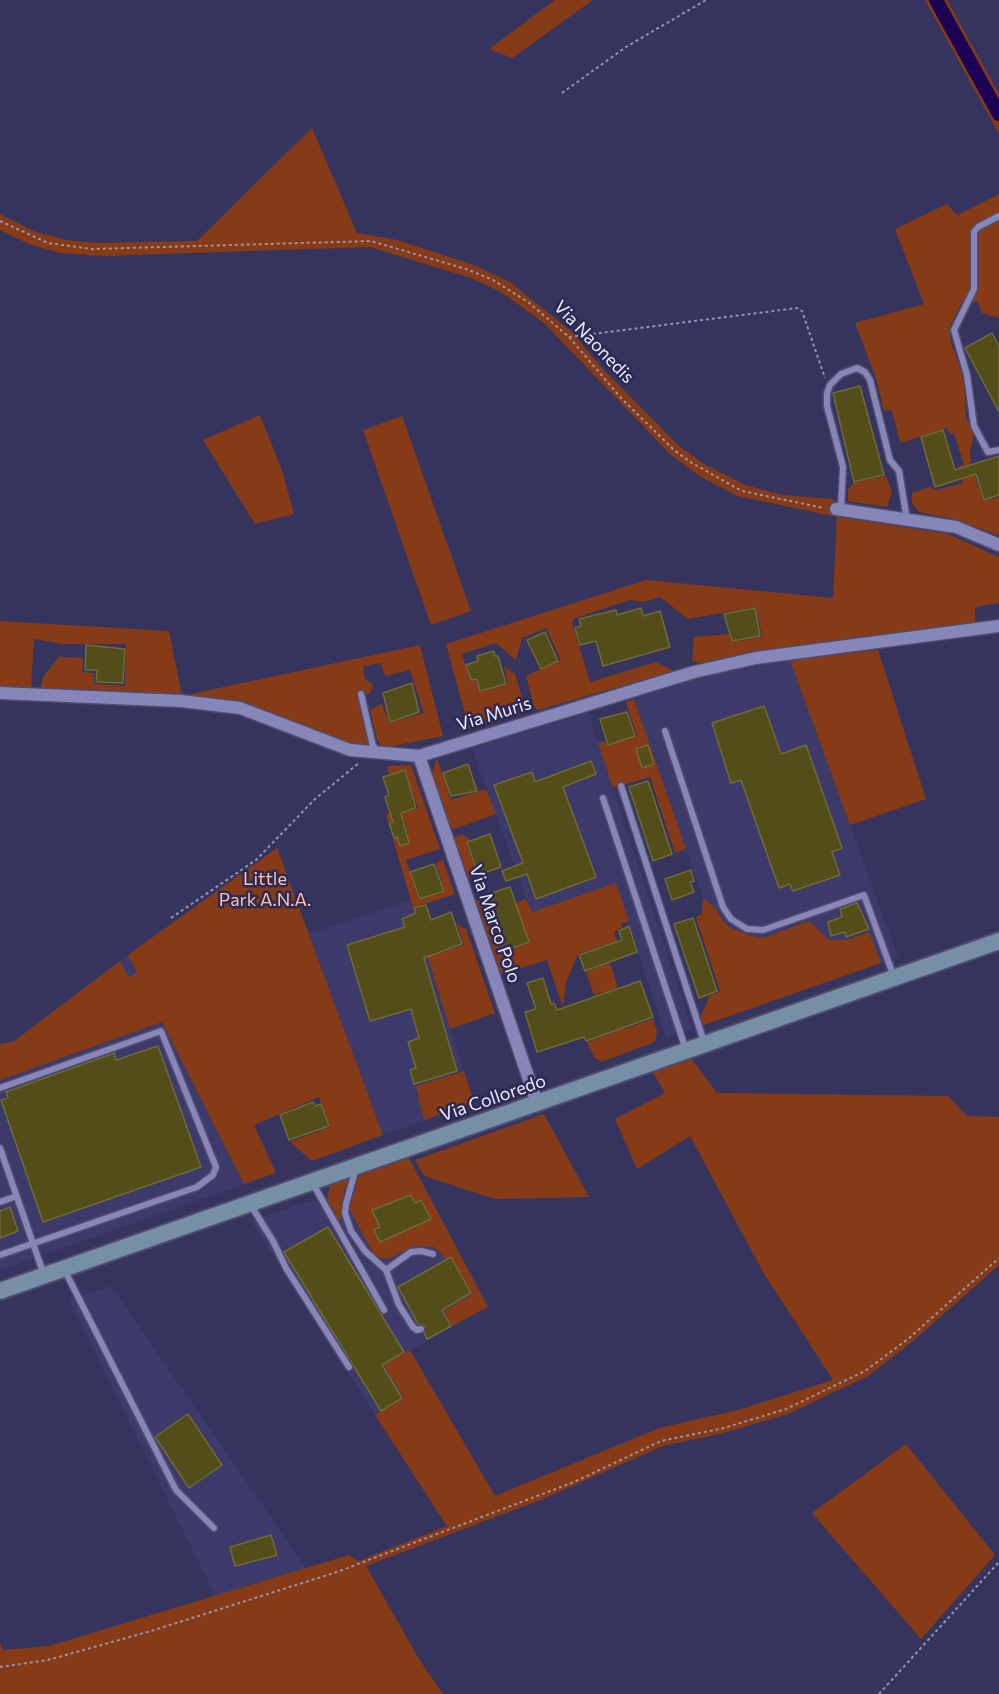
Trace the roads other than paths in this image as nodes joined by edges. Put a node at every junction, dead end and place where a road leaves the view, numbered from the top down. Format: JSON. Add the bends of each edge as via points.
{"nodes":[{"id":1,"x":999,"y":216,"type":"edge"},
{"id":2,"x":999,"y":450,"type":"edge"},
{"id":3,"x":838,"y":510,"type":"joint"},
{"id":4,"x":908,"y":520,"type":"junction"},
{"id":5,"x":999,"y":546,"type":"edge"},
{"id":6,"x":999,"y":626,"type":"edge"},
{"id":7,"x":0,"y":693,"type":"edge"},
{"id":8,"x":361,"y":694,"type":"dead end"},
{"id":9,"x":665,"y":731,"type":"dead end"},
{"id":10,"x":381,"y":753,"type":"junction"},
{"id":11,"x":419,"y":756,"type":"junction"},
{"id":12,"x":621,"y":786,"type":"dead end"},
{"id":13,"x":603,"y":798,"type":"dead end"},
{"id":14,"x":999,"y":941,"type":"edge"},
{"id":15,"x":894,"y":978,"type":"junction"},
{"id":16,"x":704,"y":1044,"type":"junction"},
{"id":17,"x":686,"y":1050,"type":"junction"},
{"id":18,"x":0,"y":1088,"type":"edge"},
{"id":19,"x":537,"y":1103,"type":"junction"},
{"id":20,"x":0,"y":1148,"type":"edge"},
{"id":21,"x":356,"y":1167,"type":"junction"},
{"id":22,"x":312,"y":1182,"type":"junction"},
{"id":23,"x":17,"y":1196,"type":"junction"},
{"id":24,"x":0,"y":1202,"type":"edge"},
{"id":25,"x":250,"y":1204,"type":"junction"},
{"id":26,"x":33,"y":1244,"type":"junction"},
{"id":27,"x":433,"y":1254,"type":"dead end"},
{"id":28,"x":0,"y":1255,"type":"edge"},
{"id":29,"x":64,"y":1269,"type":"junction"},
{"id":30,"x":386,"y":1269,"type":"junction"},
{"id":31,"x":44,"y":1276,"type":"junction"},
{"id":32,"x":0,"y":1291,"type":"edge"},
{"id":33,"x":384,"y":1310,"type":"dead end"},
{"id":34,"x":421,"y":1329,"type":"dead end"},
{"id":35,"x":349,"y":1367,"type":"dead end"},
{"id":36,"x":214,"y":1528,"type":"dead end"}],
"edges":[{"from":1,"to":2,"type":"lane","via":[[974,232],[974,290],[954,330],[967,375],[974,426],[988,452]]},
{"from":3,"to":4,"type":"street"},
{"from":3,"to":4,"type":"lane","via":[[843,467],[827,406],[829,388],[841,374],[857,368],[870,380],[890,460],[899,471]]},
{"from":4,"to":5,"type":"street","via":[[956,527]]},
{"from":6,"to":11,"type":"street","name":"Via Muris","via":[[756,658],[694,672]]},
{"from":7,"to":10,"type":"street","name":"Via Muris","via":[[181,701],[240,708],[350,750]]},
{"from":8,"to":10,"type":"lane","via":[[373,746]]},
{"from":9,"to":15,"type":"lane","via":[[723,907],[731,919],[747,929],[763,930],[864,895]]},
{"from":10,"to":11,"type":"street","name":"Via Muris"},
{"from":11,"to":19,"type":"street","name":"Via Marco Polo"},
{"from":12,"to":16,"type":"lane"},
{"from":13,"to":17,"type":"lane"},
{"from":14,"to":15,"type":"main road","name":"Via Colloredo"},
{"from":15,"to":16,"type":"main road","name":"Via Colloredo"},
{"from":16,"to":17,"type":"main road","name":"Via Colloredo"},
{"from":17,"to":19,"type":"main road","name":"Via Colloredo"},
{"from":18,"to":26,"type":"lane","via":[[161,1031],[215,1161],[213,1175],[197,1187]]},
{"from":19,"to":21,"type":"main road","name":"Via Colloredo"},
{"from":20,"to":23,"type":"lane"},
{"from":21,"to":22,"type":"main road","name":"Via Colloredo"},
{"from":21,"to":30,"type":"lane","via":[[345,1213],[364,1251]]},
{"from":22,"to":25,"type":"main road","name":"Via Colloredo"},
{"from":22,"to":33,"type":"lane"},
{"from":23,"to":24,"type":"lane"},
{"from":23,"to":26,"type":"lane"},
{"from":25,"to":29,"type":"main road","name":"Via Colloredo"},
{"from":25,"to":35,"type":"lane","via":[[285,1268]]},
{"from":26,"to":28,"type":"lane"},
{"from":26,"to":31,"type":"lane"},
{"from":27,"to":30,"type":"lane","via":[[411,1252]]},
{"from":29,"to":31,"type":"main road","name":"Via Colloredo"},
{"from":29,"to":36,"type":"lane","via":[[176,1490]]},
{"from":30,"to":34,"type":"lane","via":[[399,1305],[413,1327]]},
{"from":31,"to":32,"type":"main road","name":"Via Colloredo"}]}
